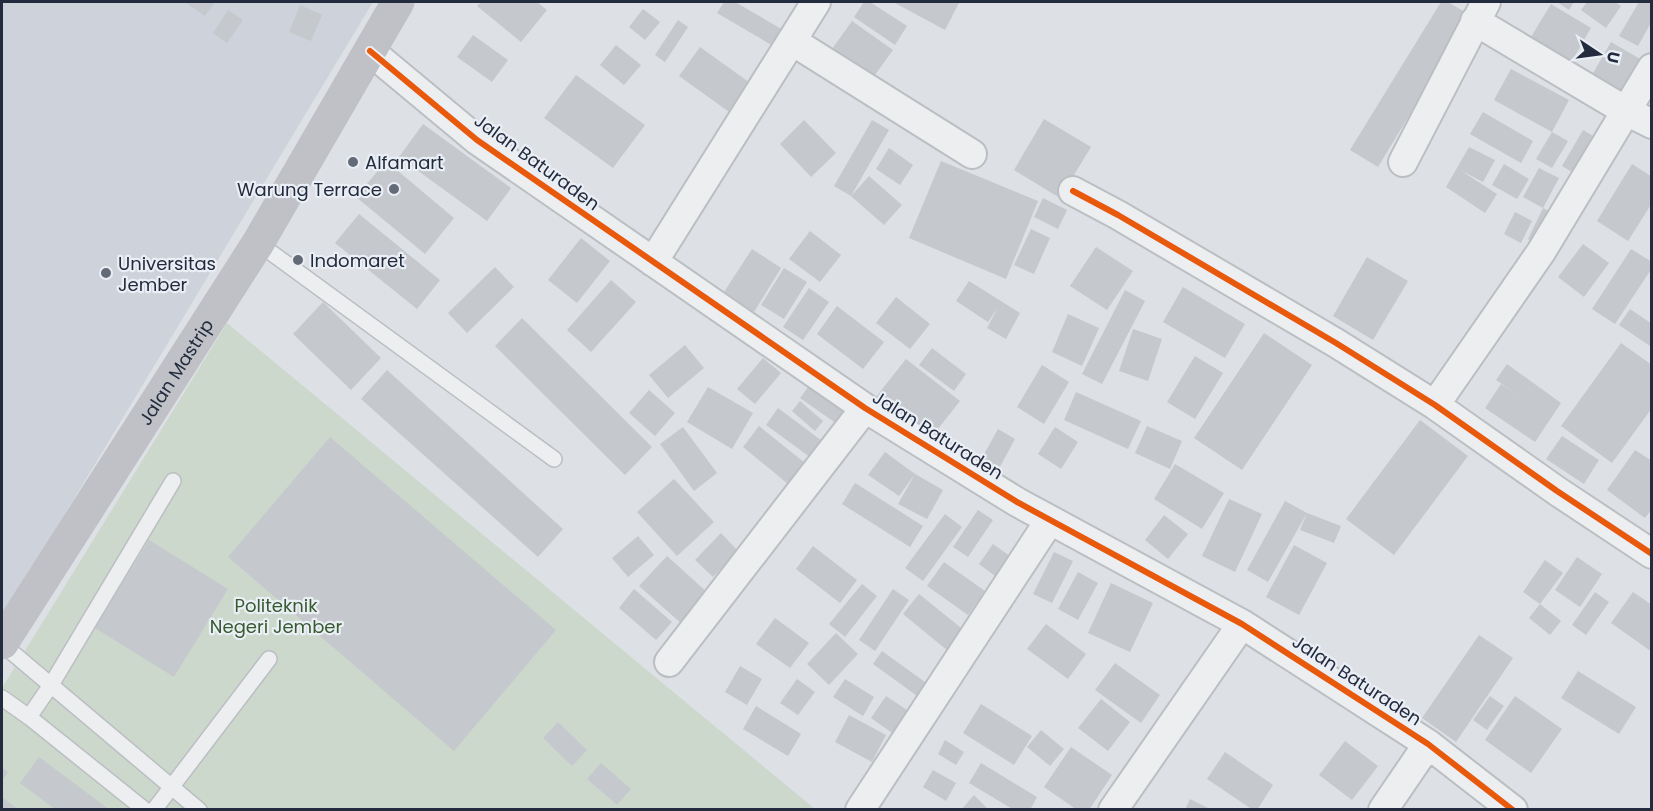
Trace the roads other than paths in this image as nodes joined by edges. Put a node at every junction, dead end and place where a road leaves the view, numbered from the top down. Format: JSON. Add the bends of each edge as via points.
{"nodes":[{"id":1,"x":398,"y":2,"type":"edge"},
{"id":2,"x":816,"y":2,"type":"edge"},
{"id":3,"x":1480,"y":11,"type":"edge"},
{"id":4,"x":792,"y":41,"type":"junction"},
{"id":5,"x":370,"y":51,"type":"junction"},
{"id":6,"x":1652,"y":68,"type":"edge"},
{"id":7,"x":1626,"y":111,"type":"junction"},
{"id":8,"x":1652,"y":124,"type":"edge"},
{"id":9,"x":972,"y":154,"type":"dead end"},
{"id":10,"x":1403,"y":162,"type":"dead end"},
{"id":11,"x":1073,"y":191,"type":"dead end"},
{"id":12,"x":258,"y":243,"type":"junction"},
{"id":13,"x":653,"y":262,"type":"junction"},
{"id":14,"x":1435,"y":405,"type":"junction"},
{"id":15,"x":865,"y":408,"type":"junction"},
{"id":16,"x":554,"y":459,"type":"dead end"},
{"id":17,"x":173,"y":482,"type":"dead end"},
{"id":18,"x":1050,"y":520,"type":"junction"},
{"id":19,"x":1652,"y":554,"type":"edge"},
{"id":20,"x":1242,"y":624,"type":"junction"},
{"id":21,"x":2,"y":643,"type":"edge"},
{"id":22,"x":269,"y":659,"type":"dead end"},
{"id":23,"x":669,"y":662,"type":"dead end"},
{"id":24,"x":51,"y":685,"type":"junction"},
{"id":25,"x":2,"y":699,"type":"edge"},
{"id":26,"x":29,"y":717,"type":"junction"},
{"id":27,"x":1428,"y":744,"type":"junction"},
{"id":28,"x":171,"y":788,"type":"junction"},
{"id":29,"x":145,"y":810,"type":"edge"},
{"id":30,"x":154,"y":810,"type":"edge"},
{"id":31,"x":198,"y":810,"type":"edge"},
{"id":32,"x":860,"y":810,"type":"edge"},
{"id":33,"x":1113,"y":810,"type":"edge"},
{"id":34,"x":1383,"y":810,"type":"edge"},
{"id":35,"x":1513,"y":810,"type":"edge"}],
"edges":[{"from":1,"to":5,"type":"main road","name":"Jalan Mastrip"},
{"from":2,"to":4,"type":"street"},
{"from":3,"to":7,"type":"street"},
{"from":3,"to":10,"type":"street"},
{"from":4,"to":9,"type":"street"},
{"from":4,"to":13,"type":"street"},
{"from":5,"to":12,"type":"main road","name":"Jalan Mastrip"},
{"from":5,"to":13,"type":"street","name":"Jalan Baturaden","via":[[477,140]]},
{"from":6,"to":7,"type":"street"},
{"from":7,"to":8,"type":"street"},
{"from":7,"to":14,"type":"street","via":[[1541,252]]},
{"from":11,"to":14,"type":"street"},
{"from":12,"to":16,"type":"lane"},
{"from":12,"to":21,"type":"main road","name":"Jalan Mastrip"},
{"from":13,"to":15,"type":"street","name":"Jalan Baturaden"},
{"from":14,"to":19,"type":"street"},
{"from":15,"to":18,"type":"street","name":"Jalan Baturaden"},
{"from":15,"to":23,"type":"street"},
{"from":17,"to":24,"type":"lane"},
{"from":18,"to":20,"type":"street","name":"Jalan Baturaden"},
{"from":18,"to":32,"type":"street"},
{"from":20,"to":27,"type":"street","name":"Jalan Baturaden"},
{"from":20,"to":33,"type":"street"},
{"from":21,"to":24,"type":"lane"},
{"from":22,"to":28,"type":"lane"},
{"from":24,"to":26,"type":"lane"},
{"from":24,"to":28,"type":"lane"},
{"from":25,"to":26,"type":"lane"},
{"from":26,"to":29,"type":"lane"},
{"from":27,"to":34,"type":"street"},
{"from":27,"to":35,"type":"street","name":"Jalan Baturaden"},
{"from":28,"to":30,"type":"lane"},
{"from":28,"to":31,"type":"lane"}]}
